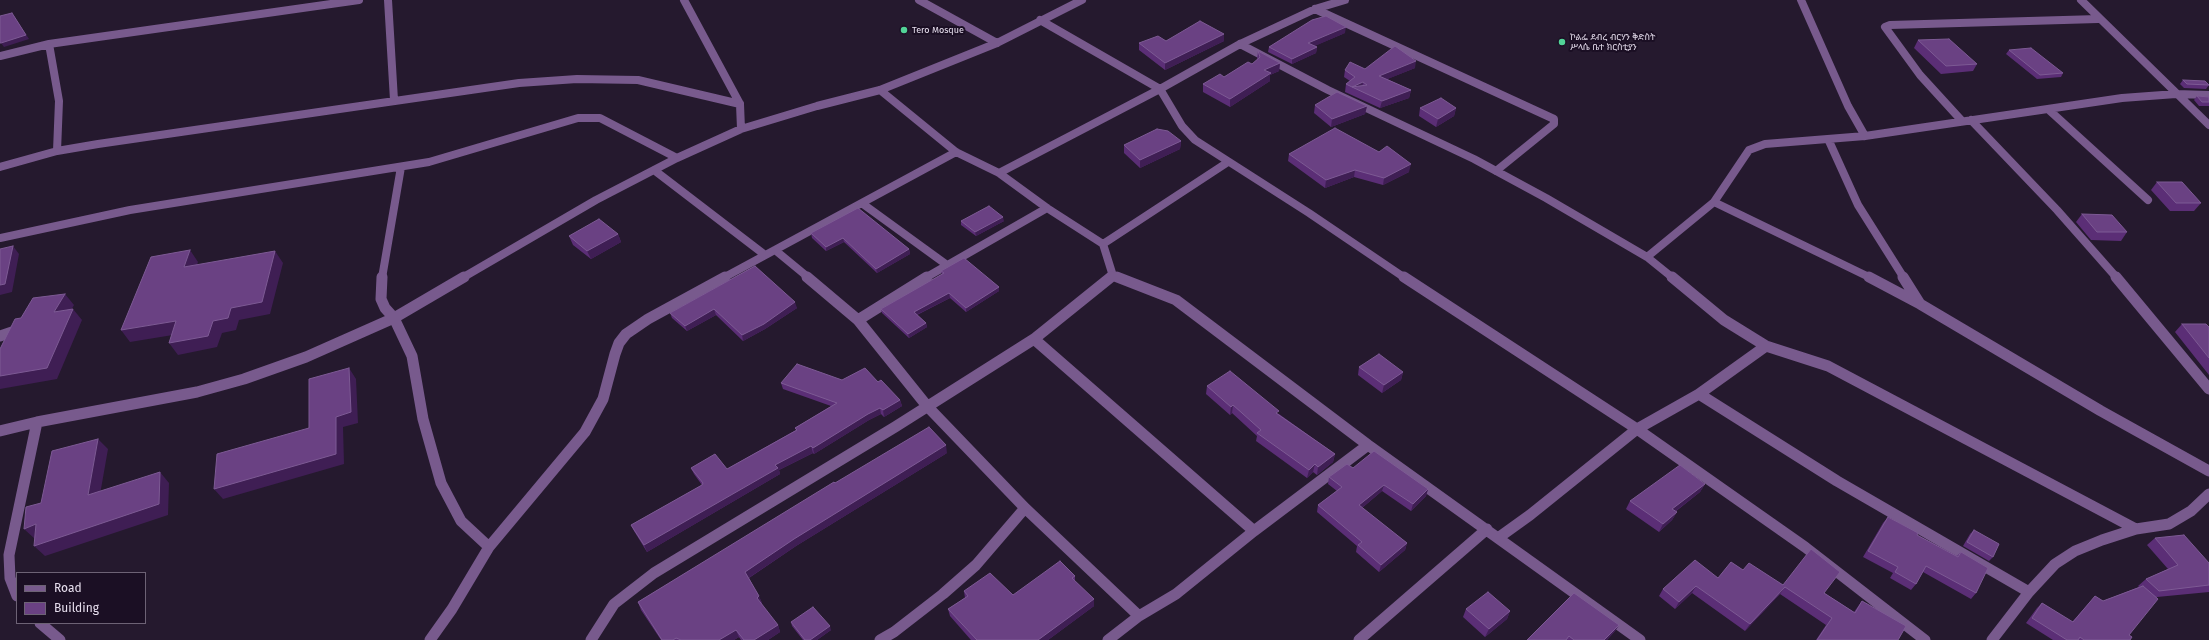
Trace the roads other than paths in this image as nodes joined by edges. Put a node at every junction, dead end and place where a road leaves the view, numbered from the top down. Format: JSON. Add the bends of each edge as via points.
{"nodes":[{"id":1,"x":359,"y":0,"type":"edge"},
{"id":2,"x":388,"y":0,"type":"edge"},
{"id":3,"x":684,"y":0,"type":"edge"},
{"id":4,"x":919,"y":0,"type":"edge"},
{"id":5,"x":1082,"y":0,"type":"edge"},
{"id":6,"x":1345,"y":0,"type":"edge"},
{"id":7,"x":1802,"y":0,"type":"edge"},
{"id":8,"x":2081,"y":0,"type":"edge"},
{"id":9,"x":1315,"y":9,"type":"junction"},
{"id":10,"x":2098,"y":19,"type":"junction"},
{"id":11,"x":1040,"y":20,"type":"junction"},
{"id":12,"x":997,"y":43,"type":"junction"},
{"id":13,"x":49,"y":44,"type":"junction"},
{"id":14,"x":1240,"y":44,"type":"junction"},
{"id":15,"x":0,"y":56,"type":"edge"},
{"id":16,"x":1160,"y":89,"type":"junction"},
{"id":17,"x":880,"y":90,"type":"junction"},
{"id":18,"x":2176,"y":94,"type":"junction"},
{"id":19,"x":2209,"y":95,"type":"edge"},
{"id":20,"x":394,"y":100,"type":"junction"},
{"id":21,"x":740,"y":104,"type":"junction"},
{"id":22,"x":2049,"y":110,"type":"junction"},
{"id":23,"x":1967,"y":120,"type":"junction"},
{"id":24,"x":2209,"y":125,"type":"edge"},
{"id":25,"x":741,"y":129,"type":"junction"},
{"id":26,"x":1865,"y":136,"type":"junction"},
{"id":27,"x":1829,"y":141,"type":"junction"},
{"id":28,"x":57,"y":151,"type":"junction"},
{"id":29,"x":956,"y":152,"type":"junction"},
{"id":30,"x":677,"y":158,"type":"junction"},
{"id":31,"x":1228,"y":162,"type":"junction"},
{"id":32,"x":0,"y":167,"type":"edge"},
{"id":33,"x":401,"y":167,"type":"junction"},
{"id":34,"x":654,"y":170,"type":"junction"},
{"id":35,"x":1496,"y":171,"type":"junction"},
{"id":36,"x":999,"y":173,"type":"junction"},
{"id":37,"x":2148,"y":200,"type":"dead end"},
{"id":38,"x":1714,"y":202,"type":"junction"},
{"id":39,"x":863,"y":204,"type":"junction"},
{"id":40,"x":1046,"y":208,"type":"junction"},
{"id":41,"x":0,"y":238,"type":"edge"},
{"id":42,"x":1103,"y":244,"type":"junction"},
{"id":43,"x":770,"y":252,"type":"junction"},
{"id":44,"x":1647,"y":257,"type":"junction"},
{"id":45,"x":947,"y":265,"type":"junction"},
{"id":46,"x":1113,"y":276,"type":"junction"},
{"id":47,"x":1920,"y":304,"type":"junction"},
{"id":48,"x":394,"y":318,"type":"junction"},
{"id":49,"x":858,"y":320,"type":"junction"},
{"id":50,"x":12,"y":332,"type":"edge"},
{"id":51,"x":0,"y":336,"type":"edge"},
{"id":52,"x":1034,"y":338,"type":"junction"},
{"id":53,"x":1766,"y":346,"type":"junction"},
{"id":54,"x":2209,"y":389,"type":"edge"},
{"id":55,"x":1699,"y":394,"type":"junction"},
{"id":56,"x":927,"y":406,"type":"junction"},
{"id":57,"x":37,"y":422,"type":"junction"},
{"id":58,"x":1637,"y":429,"type":"junction"},
{"id":59,"x":0,"y":431,"type":"edge"},
{"id":60,"x":1368,"y":445,"type":"junction"},
{"id":61,"x":2209,"y":471,"type":"edge"},
{"id":62,"x":2209,"y":494,"type":"edge"},
{"id":63,"x":1025,"y":508,"type":"junction"},
{"id":64,"x":1487,"y":529,"type":"junction"},
{"id":65,"x":2136,"y":529,"type":"junction"},
{"id":66,"x":1254,"y":531,"type":"junction"},
{"id":67,"x":1498,"y":538,"type":"junction"},
{"id":68,"x":489,"y":547,"type":"junction"},
{"id":69,"x":5,"y":557,"type":"edge"},
{"id":70,"x":2029,"y":592,"type":"junction"},
{"id":71,"x":16,"y":593,"type":"edge"},
{"id":72,"x":1140,"y":616,"type":"junction"},
{"id":73,"x":41,"y":624,"type":"edge"},
{"id":74,"x":60,"y":640,"type":"edge"},
{"id":75,"x":430,"y":640,"type":"edge"},
{"id":76,"x":591,"y":640,"type":"edge"},
{"id":77,"x":880,"y":640,"type":"edge"},
{"id":78,"x":1108,"y":640,"type":"edge"},
{"id":79,"x":1359,"y":640,"type":"edge"},
{"id":80,"x":1640,"y":640,"type":"edge"},
{"id":81,"x":1925,"y":640,"type":"edge"},
{"id":82,"x":1992,"y":640,"type":"edge"}],
"edges":[{"from":1,"to":13,"type":"street"},
{"from":2,"to":20,"type":"street"},
{"from":3,"to":21,"type":"street"},
{"from":4,"to":12,"type":"street"},
{"from":5,"to":11,"type":"street"},
{"from":6,"to":9,"type":"street"},
{"from":7,"to":26,"type":"street","via":[[1848,106]]},
{"from":8,"to":10,"type":"street"},
{"from":9,"to":14,"type":"street"},
{"from":9,"to":35,"type":"street","via":[[1554,119],[1554,124]]},
{"from":10,"to":18,"type":"street"},
{"from":10,"to":23,"type":"street","via":[[1885,27],[1920,75]]},
{"from":11,"to":12,"type":"street"},
{"from":11,"to":16,"type":"street"},
{"from":12,"to":17,"type":"street"},
{"from":13,"to":15,"type":"street"},
{"from":13,"to":28,"type":"street","via":[[59,101]]},
{"from":14,"to":16,"type":"street"},
{"from":14,"to":35,"type":"street"},
{"from":16,"to":31,"type":"street","via":[[1182,126],[1195,140]]},
{"from":16,"to":36,"type":"street"},
{"from":17,"to":25,"type":"street"},
{"from":17,"to":29,"type":"street"},
{"from":18,"to":19,"type":"street"},
{"from":18,"to":22,"type":"street","via":[[2122,98]]},
{"from":18,"to":24,"type":"street"},
{"from":20,"to":21,"type":"street","via":[[519,83],[577,79],[659,83]]},
{"from":20,"to":28,"type":"street"},
{"from":21,"to":25,"type":"street"},
{"from":22,"to":23,"type":"street"},
{"from":22,"to":37,"type":"street"},
{"from":23,"to":26,"type":"street"},
{"from":23,"to":54,"type":"street","via":[[2067,222]]},
{"from":25,"to":30,"type":"street"},
{"from":26,"to":27,"type":"street"},
{"from":27,"to":38,"type":"street","via":[[1778,142],[1749,150]]},
{"from":27,"to":47,"type":"street","via":[[1858,206]]},
{"from":28,"to":32,"type":"street"},
{"from":29,"to":36,"type":"street"},
{"from":29,"to":39,"type":"street"},
{"from":30,"to":33,"type":"street","via":[[600,118],[588,117],[468,152]]},
{"from":30,"to":34,"type":"street"},
{"from":31,"to":42,"type":"street"},
{"from":31,"to":58,"type":"street"},
{"from":33,"to":41,"type":"street","via":[[130,210]]},
{"from":33,"to":48,"type":"street","via":[[381,286],[381,299]]},
{"from":34,"to":43,"type":"street"},
{"from":34,"to":48,"type":"street","via":[[596,200]]},
{"from":35,"to":44,"type":"street"},
{"from":36,"to":40,"type":"street"},
{"from":38,"to":44,"type":"street"},
{"from":38,"to":47,"type":"street"},
{"from":39,"to":43,"type":"street"},
{"from":39,"to":45,"type":"street"},
{"from":40,"to":42,"type":"street"},
{"from":40,"to":45,"type":"street"},
{"from":42,"to":46,"type":"street"},
{"from":43,"to":49,"type":"street"},
{"from":43,"to":68,"type":"street","via":[[648,319],[626,334],[615,354],[603,399],[585,432]]},
{"from":44,"to":53,"type":"street","via":[[1724,320]]},
{"from":45,"to":49,"type":"street"},
{"from":46,"to":52,"type":"street"},
{"from":46,"to":60,"type":"street","via":[[1176,300]]},
{"from":47,"to":61,"type":"street","via":[[2101,411]]},
{"from":48,"to":57,"type":"street","via":[[306,357],[244,379],[197,392]]},
{"from":48,"to":68,"type":"street","via":[[412,356],[423,418],[441,483],[461,521]]},
{"from":49,"to":56,"type":"street"},
{"from":50,"to":51,"type":"street"},
{"from":52,"to":56,"type":"street"},
{"from":52,"to":66,"type":"street"},
{"from":53,"to":55,"type":"street"},
{"from":53,"to":65,"type":"street","via":[[1828,366]]},
{"from":55,"to":58,"type":"street"},
{"from":55,"to":70,"type":"street","via":[[1837,481]]},
{"from":56,"to":63,"type":"street"},
{"from":56,"to":76,"type":"street","via":[[654,573],[614,604]]},
{"from":57,"to":59,"type":"street"},
{"from":57,"to":69,"type":"street"},
{"from":58,"to":67,"type":"street"},
{"from":58,"to":81,"type":"street","via":[[1805,547]]},
{"from":60,"to":64,"type":"street"},
{"from":60,"to":66,"type":"street"},
{"from":62,"to":65,"type":"street","via":[[2169,524]]},
{"from":63,"to":72,"type":"street"},
{"from":63,"to":77,"type":"street","via":[[976,565],[894,632]]},
{"from":64,"to":67,"type":"street"},
{"from":64,"to":79,"type":"street"},
{"from":65,"to":70,"type":"street","via":[[2075,550],[2055,564]]},
{"from":66,"to":72,"type":"street","via":[[1176,594]]},
{"from":67,"to":80,"type":"street"},
{"from":68,"to":75,"type":"street"},
{"from":69,"to":71,"type":"street"},
{"from":70,"to":82,"type":"street"},
{"from":72,"to":78,"type":"street"},
{"from":73,"to":74,"type":"street"}]}
